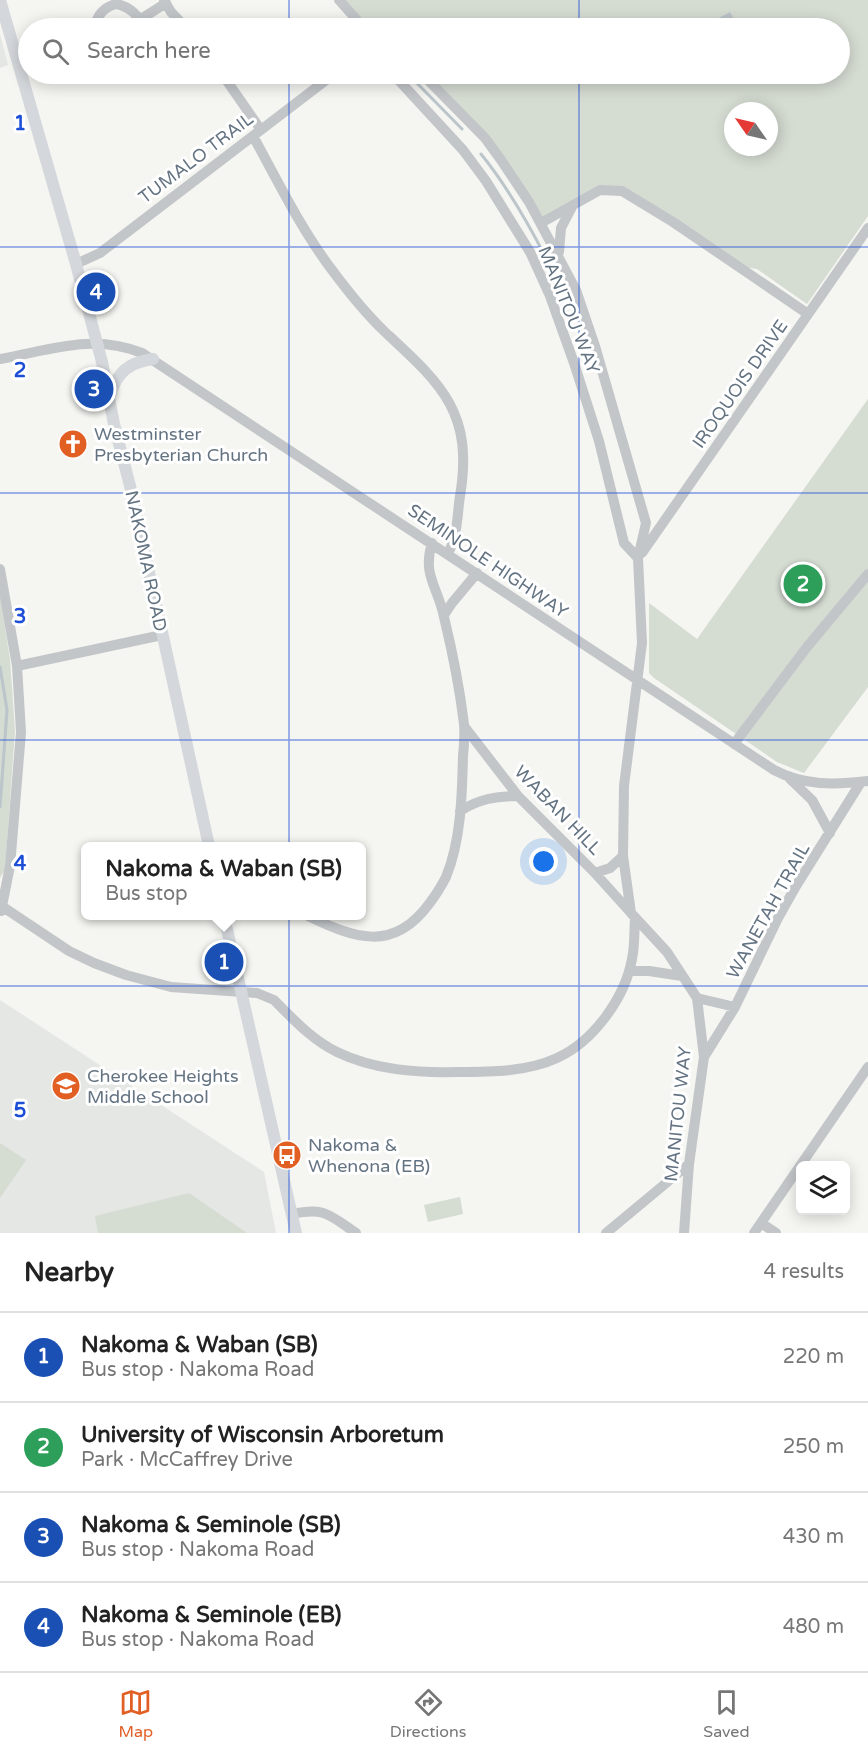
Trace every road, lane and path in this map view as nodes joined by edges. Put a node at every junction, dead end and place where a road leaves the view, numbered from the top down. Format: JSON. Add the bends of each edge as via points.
{"nodes":[{"id":1,"x":0,"y":0,"type":"edge"},
{"id":2,"x":339,"y":0,"type":"edge"},
{"id":3,"x":165,"y":2,"type":"edge"},
{"id":4,"x":98,"y":18,"type":"edge"},
{"id":5,"x":136,"y":18,"type":"edge"},
{"id":6,"x":148,"y":18,"type":"edge"},
{"id":7,"x":178,"y":18,"type":"edge"},
{"id":8,"x":355,"y":18,"type":"edge"},
{"id":9,"x":18,"y":63,"type":"edge"},
{"id":10,"x":24,"y":84,"type":"edge"},
{"id":11,"x":228,"y":84,"type":"edge"},
{"id":12,"x":321,"y":84,"type":"edge"},
{"id":13,"x":402,"y":84,"type":"edge"},
{"id":14,"x":432,"y":84,"type":"edge"},
{"id":15,"x":257,"y":133,"type":"junction"},
{"id":16,"x":574,"y":204,"type":"junction"},
{"id":17,"x":542,"y":223,"type":"junction"},
{"id":18,"x":868,"y":228,"type":"edge"},
{"id":19,"x":560,"y":259,"type":"junction"},
{"id":20,"x":76,"y":264,"type":"junction"},
{"id":21,"x":808,"y":314,"type":"junction"},
{"id":22,"x":97,"y":342,"type":"junction"},
{"id":23,"x":0,"y":359,"type":"edge"},
{"id":24,"x":153,"y":359,"type":"junction"},
{"id":25,"x":109,"y":397,"type":"junction"},
{"id":26,"x":432,"y":543,"type":"junction"},
{"id":27,"x":448,"y":553,"type":"junction"},
{"id":28,"x":638,"y":558,"type":"junction"},
{"id":29,"x":0,"y":569,"type":"edge"},
{"id":30,"x":477,"y":573,"type":"junction"},
{"id":31,"x":868,"y":574,"type":"edge"},
{"id":32,"x":444,"y":615,"type":"junction"},
{"id":33,"x":162,"y":635,"type":"junction"},
{"id":34,"x":17,"y":666,"type":"junction"},
{"id":35,"x":638,"y":680,"type":"junction"},
{"id":36,"x":464,"y":726,"type":"junction"},
{"id":37,"x":735,"y":744,"type":"junction"},
{"id":38,"x":787,"y":777,"type":"junction"},
{"id":39,"x":865,"y":782,"type":"edge"},
{"id":40,"x":518,"y":796,"type":"junction"},
{"id":41,"x":460,"y":811,"type":"junction"},
{"id":42,"x":830,"y":833,"type":"junction"},
{"id":43,"x":208,"y":842,"type":"edge"},
{"id":44,"x":623,"y":856,"type":"junction"},
{"id":45,"x":595,"y":873,"type":"junction"},
{"id":46,"x":1,"y":909,"type":"edge"},
{"id":47,"x":633,"y":916,"type":"junction"},
{"id":48,"x":225,"y":920,"type":"edge"},
{"id":49,"x":318,"y":920,"type":"edge"},
{"id":50,"x":629,"y":971,"type":"junction"},
{"id":51,"x":682,"y":976,"type":"junction"},
{"id":52,"x":242,"y":992,"type":"junction"},
{"id":53,"x":697,"y":998,"type":"junction"},
{"id":54,"x":735,"y":1007,"type":"junction"},
{"id":55,"x":704,"y":1057,"type":"junction"},
{"id":56,"x":868,"y":1067,"type":"edge"},
{"id":57,"x":689,"y":1164,"type":"junction"},
{"id":58,"x":292,"y":1214,"type":"junction"},
{"id":59,"x":761,"y":1223,"type":"junction"},
{"id":60,"x":296,"y":1233,"type":"edge"},
{"id":61,"x":356,"y":1233,"type":"edge"},
{"id":62,"x":606,"y":1233,"type":"edge"},
{"id":63,"x":684,"y":1233,"type":"edge"},
{"id":64,"x":754,"y":1233,"type":"edge"},
{"id":65,"x":776,"y":1233,"type":"edge"}],
"edges":[{"from":1,"to":9,"type":"main road","name":"NAKOMA ROAD"},
{"from":2,"to":8,"type":"street"},
{"from":3,"to":6,"type":"street"},
{"from":3,"to":7,"type":"street"},
{"from":4,"to":5,"type":"street","via":[[106,8],[116,4],[125,6]]},
{"from":10,"to":20,"type":"main road","name":"NAKOMA ROAD"},
{"from":11,"to":15,"type":"street"},
{"from":12,"to":15,"type":"street","name":"TUMALO TRAIL"},
{"from":13,"to":28,"type":"street","name":"MANITOU WAY","via":[[463,150],[530,252],[550,296],[600,441],[624,543]]},
{"from":14,"to":17,"type":"street","name":"MANITOU WAY","via":[[485,138]]},
{"from":15,"to":20,"type":"street","name":"TUMALO TRAIL","via":[[100,253]]},
{"from":15,"to":27,"type":"street","via":[[294,214],[329,266],[366,313],[420,364],[449,401],[459,426],[464,471],[454,542]]},
{"from":16,"to":17,"type":"street"},
{"from":16,"to":19,"type":"street","via":[[561,228]]},
{"from":16,"to":21,"type":"street","via":[[600,190],[622,191]]},
{"from":17,"to":19,"type":"street","name":"MANITOU WAY"},
{"from":18,"to":21,"type":"street","name":"IROQUOIS DRIVE"},
{"from":19,"to":28,"type":"street","name":"MANITOU WAY","via":[[584,311],[646,523]]},
{"from":20,"to":22,"type":"main road","name":"NAKOMA ROAD"},
{"from":21,"to":28,"type":"street","name":"IROQUOIS DRIVE"},
{"from":22,"to":23,"type":"street","name":"SEMINOLE HIGHWAY"},
{"from":22,"to":24,"type":"street","name":"SEMINOLE HIGHWAY","via":[[132,348]]},
{"from":22,"to":25,"type":"main road","name":"NAKOMA ROAD"},
{"from":24,"to":25,"type":"main road","via":[[127,367]]},
{"from":24,"to":26,"type":"street","name":"SEMINOLE HIGHWAY"},
{"from":25,"to":33,"type":"main road","name":"NAKOMA ROAD"},
{"from":26,"to":27,"type":"street","name":"SEMINOLE HIGHWAY"},
{"from":26,"to":32,"type":"street","via":[[427,558],[429,573]]},
{"from":27,"to":30,"type":"street","name":"SEMINOLE HIGHWAY"},
{"from":28,"to":35,"type":"street","name":"MANITOU WAY","via":[[642,643]]},
{"from":29,"to":34,"type":"street"},
{"from":30,"to":32,"type":"street"},
{"from":30,"to":35,"type":"street","name":"SEMINOLE HIGHWAY"},
{"from":31,"to":37,"type":"street","via":[[807,647]]},
{"from":32,"to":36,"type":"street"},
{"from":33,"to":34,"type":"street"},
{"from":33,"to":43,"type":"main road","name":"NAKOMA ROAD"},
{"from":34,"to":46,"type":"street","via":[[21,732],[10,866]]},
{"from":35,"to":37,"type":"street","name":"SEMINOLE HIGHWAY"},
{"from":35,"to":44,"type":"street","name":"MANITOU WAY","via":[[624,786]]},
{"from":36,"to":40,"type":"street","name":"WABAN HILL"},
{"from":36,"to":41,"type":"street"},
{"from":37,"to":38,"type":"street","name":"SEMINOLE HIGHWAY"},
{"from":38,"to":39,"type":"street","name":"SEMINOLE HIGHWAY","via":[[802,782]]},
{"from":38,"to":42,"type":"street","via":[[812,800]]},
{"from":39,"to":42,"type":"street","name":"WANETAH TRAIL"},
{"from":40,"to":41,"type":"street","via":[[476,801]]},
{"from":40,"to":45,"type":"street","name":"WABAN HILL"},
{"from":41,"to":49,"type":"street","via":[[446,878],[425,909],[405,928],[381,937],[362,937]]},
{"from":42,"to":54,"type":"street","name":"WANETAH TRAIL","via":[[778,918]]},
{"from":44,"to":45,"type":"street","via":[[610,868]]},
{"from":44,"to":47,"type":"street","name":"MANITOU WAY"},
{"from":45,"to":47,"type":"street","name":"WABAN HILL"},
{"from":46,"to":52,"type":"street","via":[[69,951],[126,975],[171,987]]},
{"from":47,"to":50,"type":"street","via":[[633,958]]},
{"from":47,"to":51,"type":"street","name":"MANITOU WAY","via":[[667,952]]},
{"from":48,"to":52,"type":"main road"},
{"from":50,"to":51,"type":"street"},
{"from":50,"to":52,"type":"street","via":[[602,1020],[568,1051],[542,1064],[487,1072],[415,1071],[356,1060],[324,1045],[274,1000]]},
{"from":51,"to":53,"type":"street","name":"MANITOU WAY"},
{"from":52,"to":58,"type":"main road"},
{"from":53,"to":54,"type":"street"},
{"from":53,"to":55,"type":"street","name":"MANITOU WAY"},
{"from":54,"to":55,"type":"street","name":"WANETAH TRAIL"},
{"from":55,"to":57,"type":"street","name":"MANITOU WAY"},
{"from":56,"to":59,"type":"street"},
{"from":57,"to":62,"type":"street"},
{"from":57,"to":63,"type":"street","name":"MANITOU WAY"},
{"from":58,"to":60,"type":"main road"},
{"from":58,"to":61,"type":"street","via":[[326,1212]]},
{"from":59,"to":64,"type":"street"},
{"from":59,"to":65,"type":"street"}]}
